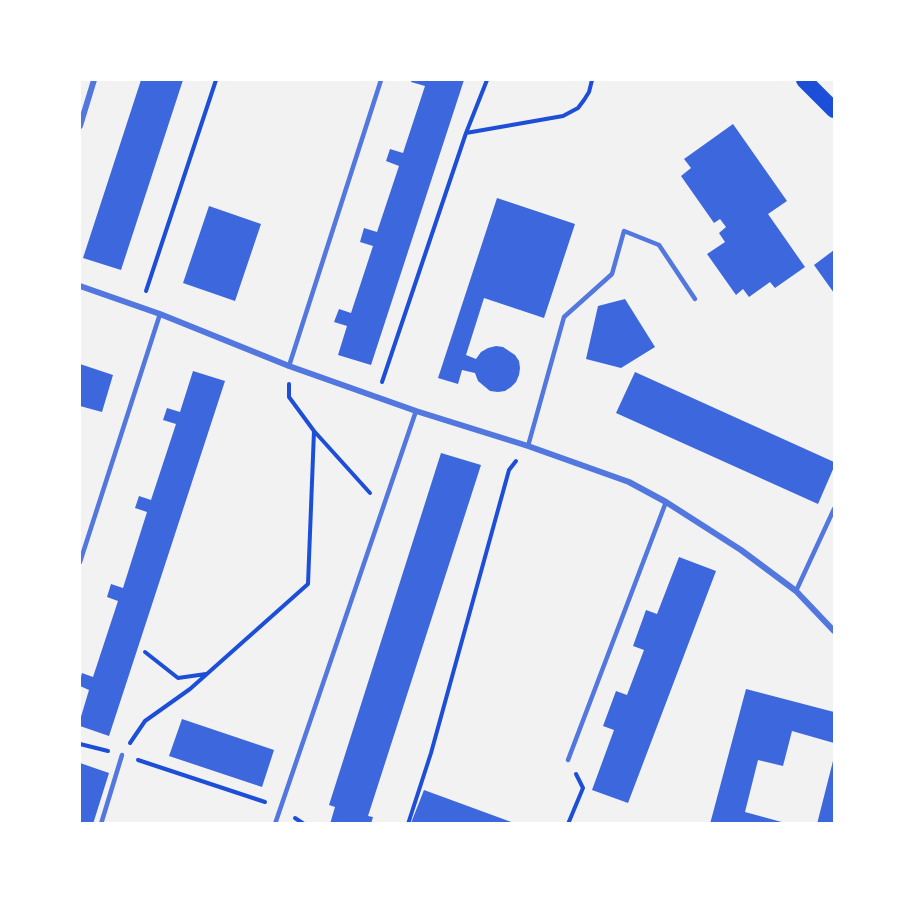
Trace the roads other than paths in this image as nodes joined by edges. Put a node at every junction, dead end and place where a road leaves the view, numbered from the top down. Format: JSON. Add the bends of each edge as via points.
{"nodes":[{"id":1,"x":94,"y":80,"type":"edge"},
{"id":2,"x":381,"y":80,"type":"edge"},
{"id":3,"x":804,"y":80,"type":"edge"},
{"id":4,"x":834,"y":110,"type":"edge"},
{"id":5,"x":80,"y":126,"type":"edge"},
{"id":6,"x":80,"y":286,"type":"edge"},
{"id":7,"x":695,"y":299,"type":"dead end"},
{"id":8,"x":160,"y":314,"type":"junction"},
{"id":9,"x":289,"y":366,"type":"junction"},
{"id":10,"x":416,"y":411,"type":"junction"},
{"id":11,"x":528,"y":446,"type":"junction"},
{"id":12,"x":666,"y":502,"type":"junction"},
{"id":13,"x":834,"y":509,"type":"edge"},
{"id":14,"x":80,"y":562,"type":"edge"},
{"id":15,"x":796,"y":591,"type":"junction"},
{"id":16,"x":834,"y":631,"type":"edge"},
{"id":17,"x":122,"y":755,"type":"road end"},
{"id":18,"x":568,"y":760,"type":"road end"},
{"id":19,"x":101,"y":824,"type":"edge"},
{"id":20,"x":275,"y":824,"type":"edge"}],
"edges":[{"from":1,"to":5,"type":"street"},
{"from":2,"to":9,"type":"lane"},
{"from":3,"to":4,"type":"highway"},
{"from":6,"to":8,"type":"street"},
{"from":7,"to":11,"type":"lane","via":[[659,245],[624,231],[612,274],[564,317]]},
{"from":8,"to":9,"type":"street"},
{"from":8,"to":14,"type":"lane"},
{"from":9,"to":10,"type":"street"},
{"from":10,"to":11,"type":"street"},
{"from":10,"to":20,"type":"lane"},
{"from":11,"to":12,"type":"street","via":[[630,482]]},
{"from":12,"to":15,"type":"street"},
{"from":12,"to":18,"type":"lane"},
{"from":13,"to":15,"type":"lane"},
{"from":15,"to":16,"type":"street"},
{"from":17,"to":19,"type":"lane"}]}
